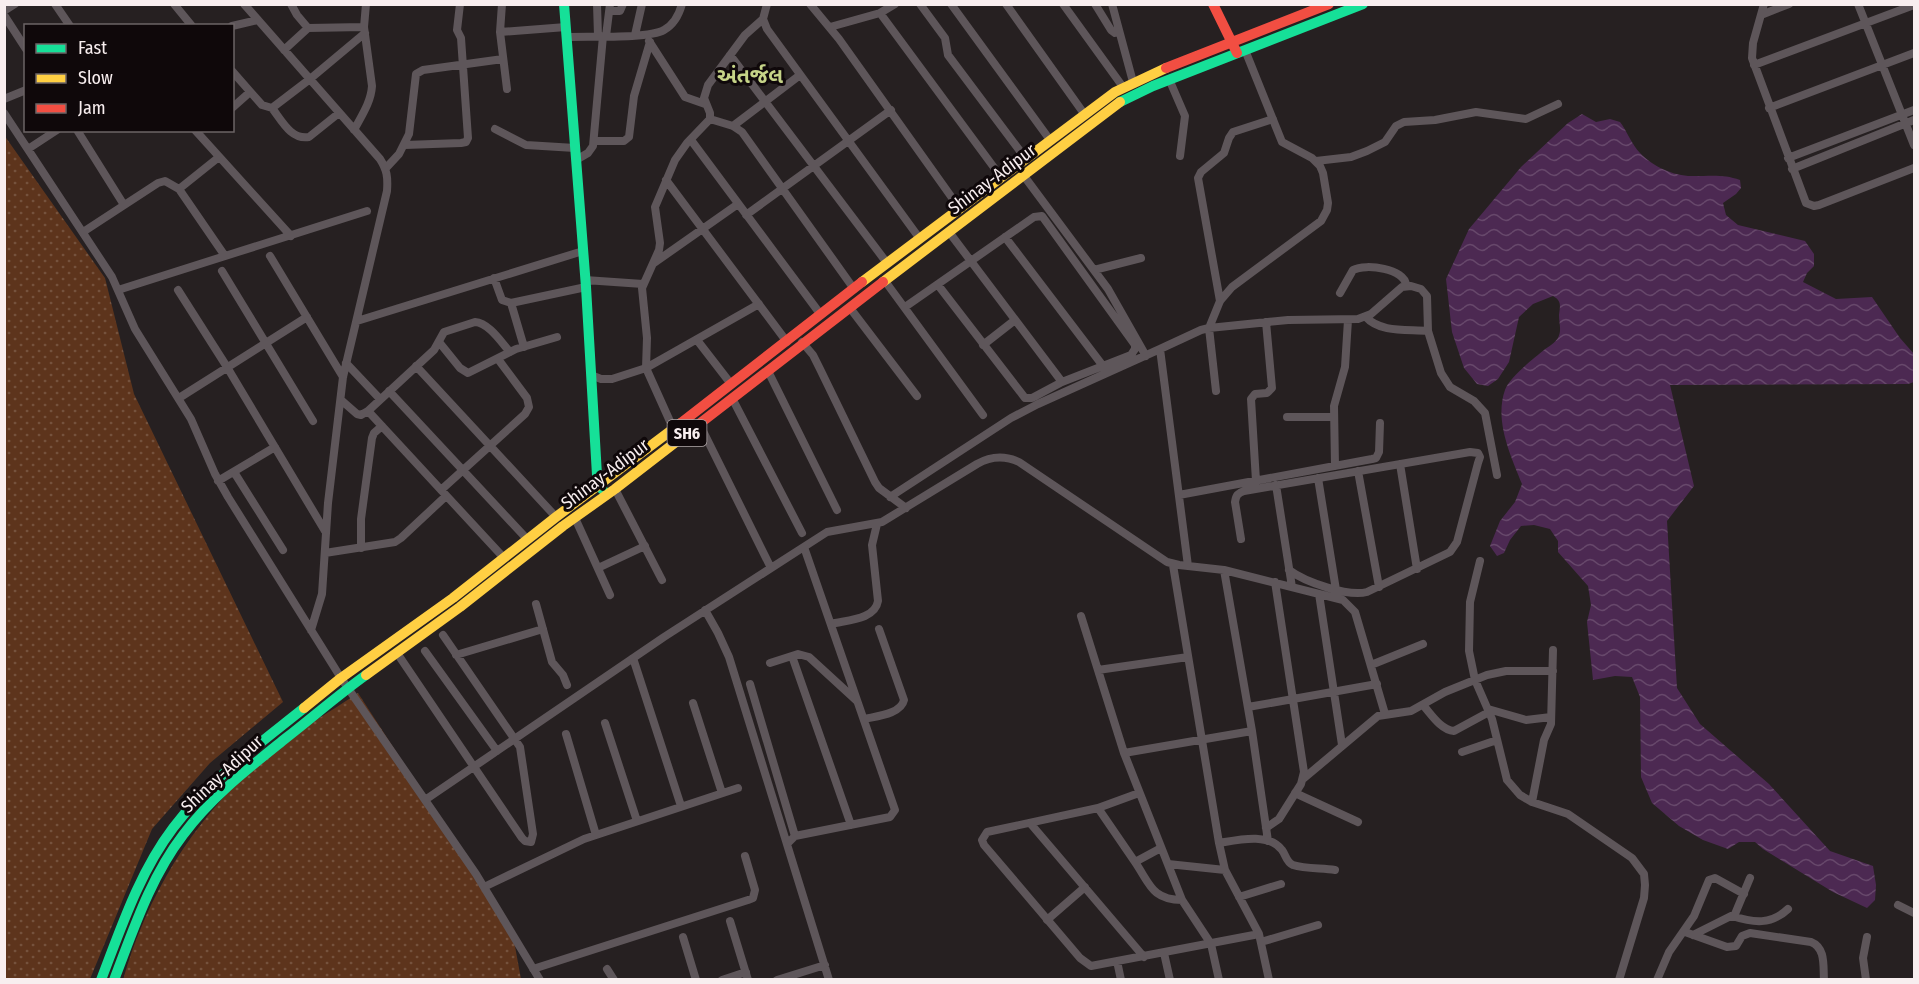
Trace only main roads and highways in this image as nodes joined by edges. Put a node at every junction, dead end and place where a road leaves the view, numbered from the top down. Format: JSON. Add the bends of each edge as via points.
{"nodes":[{"id":1,"x":564,"y":4,"type":"edge"},
{"id":2,"x":1214,"y":4,"type":"edge"},
{"id":3,"x":1329,"y":4,"type":"edge"},
{"id":4,"x":1363,"y":4,"type":"edge"},
{"id":5,"x":1233,"y":41,"type":"junction"},
{"id":6,"x":1241,"y":51,"type":"junction"},
{"id":7,"x":599,"y":486,"type":"junction"},
{"id":8,"x":611,"y":492,"type":"junction"},
{"id":9,"x":101,"y":980,"type":"edge"},
{"id":10,"x":114,"y":980,"type":"edge"}],
"edges":[{"from":1,"to":7,"type":"main road"},
{"from":2,"to":5,"type":"main road"},
{"from":3,"to":5,"type":"main road","name":"Shinay-Adipur","number":"SH6"},
{"from":4,"to":6,"type":"main road","name":"Shinay-Adipur","number":"SH6"},
{"from":5,"to":6,"type":"main road"},
{"from":5,"to":7,"type":"main road","name":"Shinay-Adipur","number":"SH6","via":[[1128,84]]},
{"from":6,"to":8,"type":"main road","name":"Shinay-Adipur","number":"SH6","via":[[1121,102]]},
{"from":7,"to":8,"type":"main road"},
{"from":7,"to":9,"type":"main road","name":"Shinay-Adipur","number":"SH6","via":[[341,678],[195,801],[150,864]]},
{"from":8,"to":10,"type":"main road","name":"Shinay-Adipur","number":"SH6","via":[[348,688],[250,767],[204,810],[161,870]]}]}
